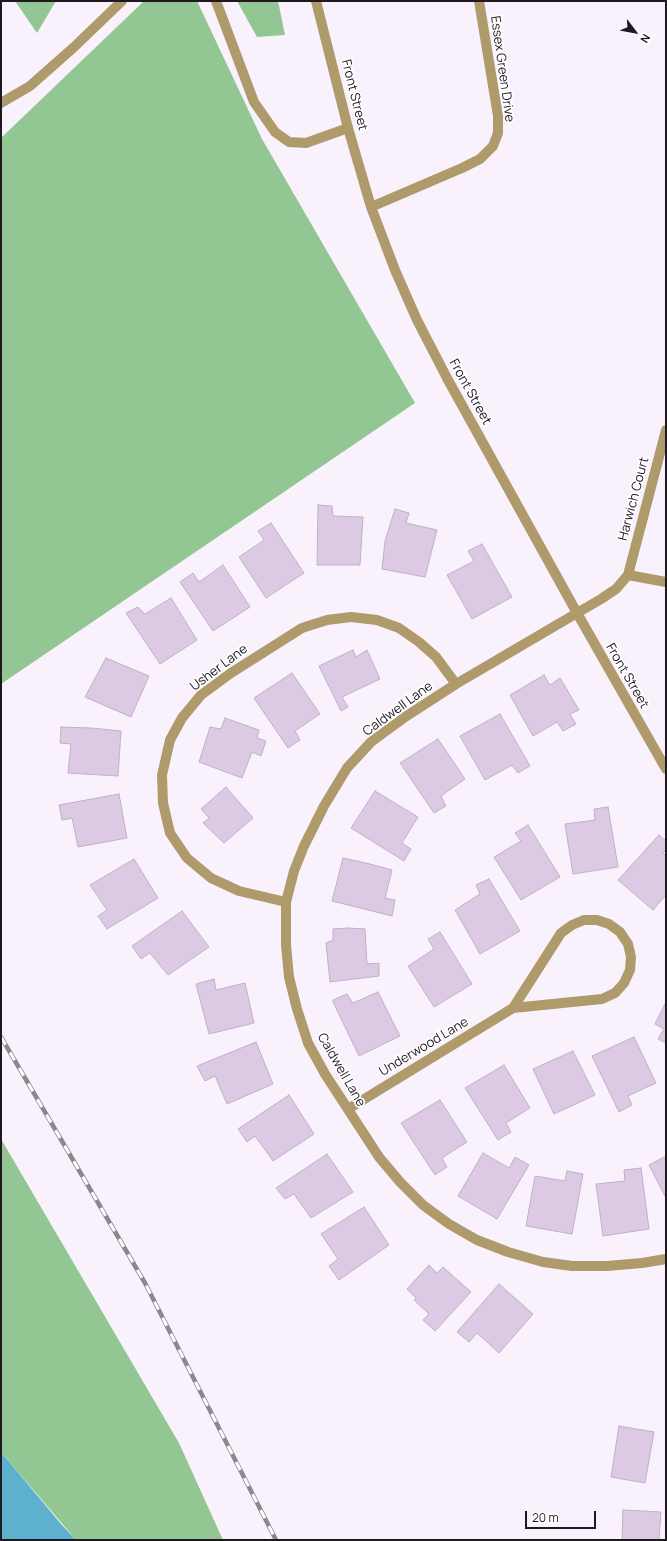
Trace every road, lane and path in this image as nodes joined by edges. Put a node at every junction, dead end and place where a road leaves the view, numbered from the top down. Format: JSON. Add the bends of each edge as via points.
{"nodes":[{"id":1,"x":122,"y":1,"type":"edge"},
{"id":2,"x":216,"y":1,"type":"edge"},
{"id":3,"x":316,"y":1,"type":"edge"},
{"id":4,"x":479,"y":1,"type":"edge"},
{"id":5,"x":1,"y":103,"type":"edge"},
{"id":6,"x":348,"y":128,"type":"junction"},
{"id":7,"x":371,"y":206,"type":"junction"},
{"id":8,"x":666,"y":430,"type":"edge"},
{"id":9,"x":628,"y":574,"type":"junction"},
{"id":10,"x":666,"y":582,"type":"edge"},
{"id":11,"x":577,"y":613,"type":"junction"},
{"id":12,"x":456,"y":684,"type":"junction"},
{"id":13,"x":662,"y":755,"type":"edge"},
{"id":14,"x":666,"y":769,"type":"edge"},
{"id":15,"x":286,"y":902,"type":"junction"},
{"id":16,"x":513,"y":1008,"type":"junction"},
{"id":17,"x":348,"y":1109,"type":"junction"},
{"id":18,"x":666,"y":1259,"type":"edge"}],
"edges":[{"from":1,"to":5,"type":"street","via":[[30,86]]},
{"from":2,"to":6,"type":"street","via":[[254,102],[275,132],[289,142],[306,143]]},
{"from":3,"to":6,"type":"street","name":"Front Street"},
{"from":4,"to":7,"type":"street","name":"Essex Green Drive","via":[[498,116],[498,133],[493,146],[480,159],[462,168]]},
{"from":6,"to":7,"type":"street","name":"Front Street"},
{"from":7,"to":11,"type":"street","name":"Front Street","via":[[417,320]]},
{"from":8,"to":9,"type":"street","name":"Harwich Court"},
{"from":9,"to":10,"type":"street"},
{"from":9,"to":11,"type":"street","name":"Harwich Court","via":[[616,588]]},
{"from":11,"to":12,"type":"street","name":"Caldwell Lane"},
{"from":11,"to":13,"type":"street","name":"Front Street"},
{"from":12,"to":15,"type":"street","name":"Caldwell Lane","via":[[377,738],[347,768],[304,846]]},
{"from":12,"to":15,"type":"street","name":"Usher Lane","via":[[436,657],[399,628],[377,620],[351,616],[302,628],[231,673],[201,696],[182,718],[170,740],[162,774],[163,803],[170,833],[187,858],[211,878],[239,891]]},
{"from":13,"to":14,"type":"street","name":"Front Street"},
{"from":15,"to":17,"type":"street","name":"Caldwell Lane","via":[[289,977],[297,1009],[308,1043]]},
{"from":16,"to":16,"type":"street","name":"Underwood Lane","via":[[602,999],[615,993],[624,983],[630,970],[628,944],[620,932],[609,924],[597,920],[584,920],[572,925],[561,933]]},
{"from":16,"to":17,"type":"street","name":"Underwood Lane"},
{"from":17,"to":18,"type":"street","name":"Caldwell Lane","via":[[379,1157],[404,1186],[423,1205],[477,1240],[543,1262],[572,1266],[607,1266]]}]}
